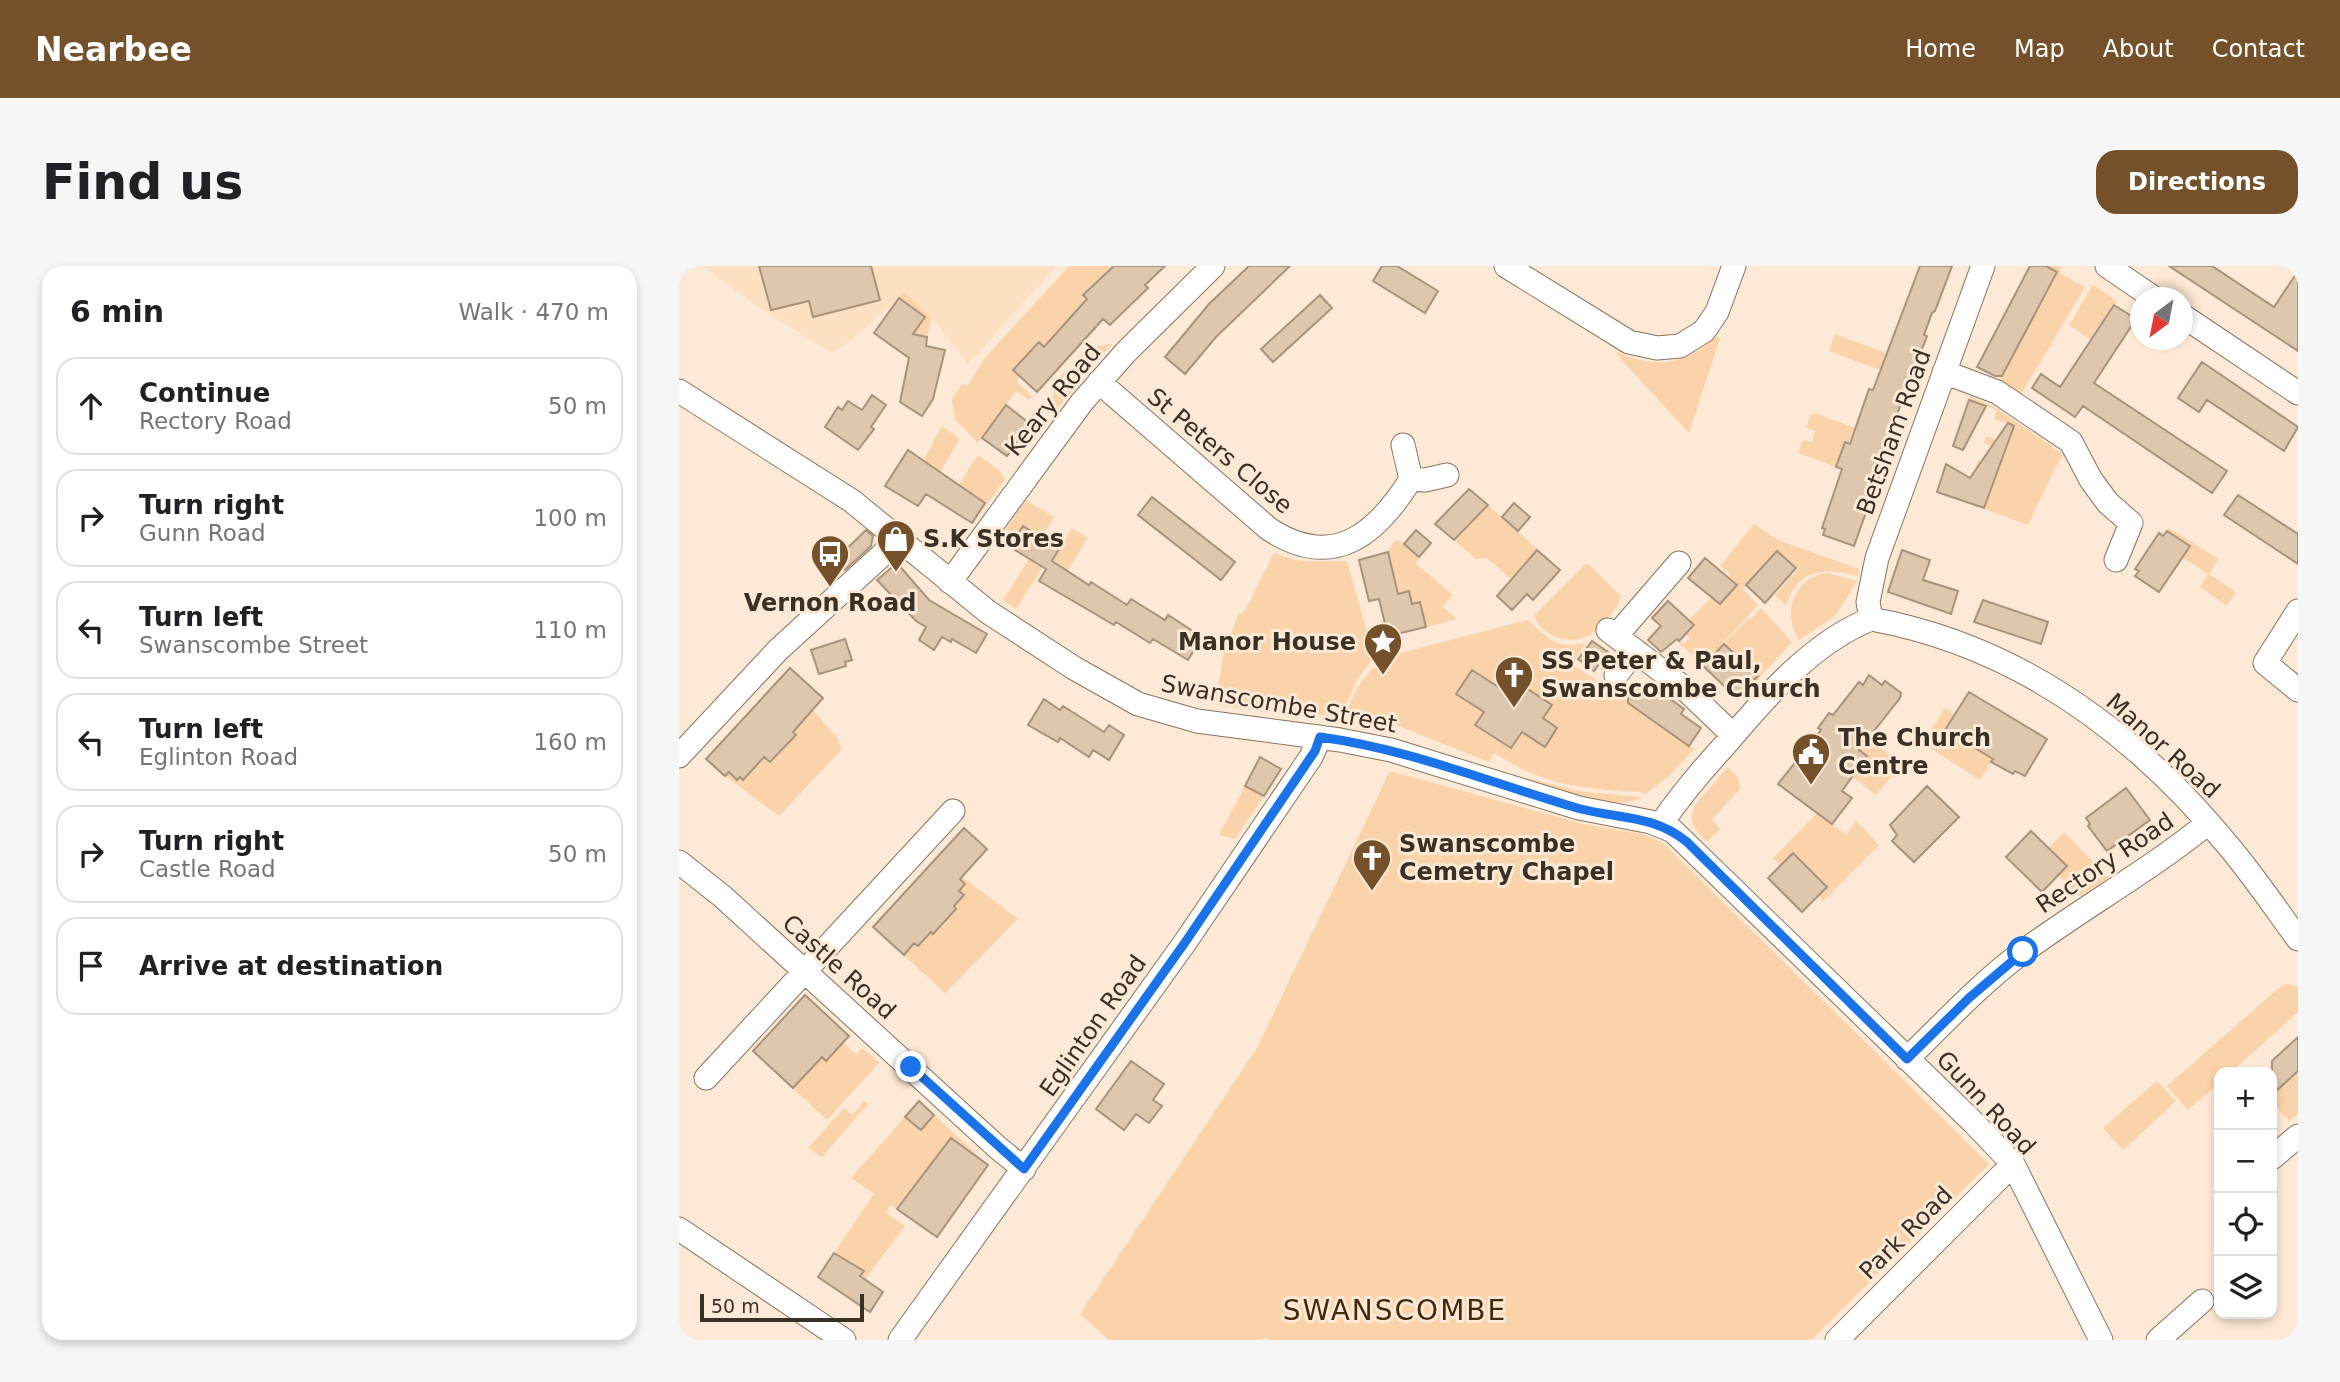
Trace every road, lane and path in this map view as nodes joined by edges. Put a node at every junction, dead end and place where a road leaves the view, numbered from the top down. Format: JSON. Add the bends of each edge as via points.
{"nodes":[{"id":1,"x":1213,"y":266,"type":"edge"},
{"id":2,"x":1506,"y":266,"type":"edge"},
{"id":3,"x":1734,"y":266,"type":"edge"},
{"id":4,"x":1983,"y":266,"type":"edge"},
{"id":5,"x":2107,"y":266,"type":"edge"},
{"id":6,"x":2138,"y":287,"type":"edge"},
{"id":7,"x":2193,"y":323,"type":"edge"},
{"id":8,"x":1944,"y":372,"type":"junction"},
{"id":9,"x":1099,"y":382,"type":"junction"},
{"id":10,"x":679,"y":391,"type":"edge"},
{"id":11,"x":2298,"y":393,"type":"edge"},
{"id":12,"x":1403,"y":444,"type":"dead end"},
{"id":13,"x":1447,"y":475,"type":"dead end"},
{"id":14,"x":1411,"y":479,"type":"junction"},
{"id":15,"x":898,"y":538,"type":"junction"},
{"id":16,"x":2116,"y":560,"type":"dead end"},
{"id":17,"x":1679,"y":563,"type":"dead end"},
{"id":18,"x":950,"y":582,"type":"junction"},
{"id":19,"x":2298,"y":611,"type":"edge"},
{"id":20,"x":1871,"y":619,"type":"junction"},
{"id":21,"x":1635,"y":651,"type":"junction"},
{"id":22,"x":1616,"y":675,"type":"dead end"},
{"id":23,"x":2298,"y":690,"type":"edge"},
{"id":24,"x":1733,"y":735,"type":"junction"},
{"id":25,"x":1320,"y":737,"type":"junction"},
{"id":26,"x":679,"y":756,"type":"edge"},
{"id":27,"x":953,"y":811,"type":"dead end"},
{"id":28,"x":2208,"y":823,"type":"junction"},
{"id":29,"x":1661,"y":824,"type":"junction"},
{"id":30,"x":679,"y":862,"type":"edge"},
{"id":31,"x":2298,"y":939,"type":"edge"},
{"id":32,"x":804,"y":972,"type":"junction"},
{"id":33,"x":1907,"y":1059,"type":"junction"},
{"id":34,"x":706,"y":1078,"type":"dead end"},
{"id":35,"x":2298,"y":1136,"type":"edge"},
{"id":36,"x":2277,"y":1154,"type":"edge"},
{"id":37,"x":2013,"y":1164,"type":"junction"},
{"id":38,"x":1024,"y":1169,"type":"junction"},
{"id":39,"x":679,"y":1229,"type":"edge"},
{"id":40,"x":2202,"y":1301,"type":"dead end"},
{"id":41,"x":845,"y":1340,"type":"edge"},
{"id":42,"x":900,"y":1340,"type":"edge"},
{"id":43,"x":1837,"y":1340,"type":"edge"},
{"id":44,"x":2101,"y":1340,"type":"edge"},
{"id":45,"x":2158,"y":1340,"type":"edge"}],
"edges":[{"from":1,"to":9,"type":"street","name":"Keary Road"},
{"from":2,"to":3,"type":"street","via":[[1629,342],[1657,348],[1680,346],[1704,331],[1717,313]]},
{"from":4,"to":8,"type":"street","name":"Betsham Road"},
{"from":5,"to":6,"type":"street"},
{"from":7,"to":11,"type":"street"},
{"from":8,"to":16,"type":"street","via":[[1997,392],[2071,442],[2108,503],[2131,523]]},
{"from":8,"to":20,"type":"street","name":"Betsham Road","via":[[1874,566],[1868,602]]},
{"from":9,"to":14,"type":"street","name":"St Peters Close","via":[[1269,529],[1297,544],[1325,547],[1355,539],[1388,513]]},
{"from":9,"to":18,"type":"street","name":"Keary Road"},
{"from":10,"to":15,"type":"street","name":"Swanscombe Street","via":[[832,486]]},
{"from":12,"to":14,"type":"street"},
{"from":13,"to":14,"type":"street"},
{"from":15,"to":18,"type":"street","name":"Swanscombe Street"},
{"from":15,"to":26,"type":"street","via":[[778,650]]},
{"from":17,"to":21,"type":"street","via":[[1612,633]]},
{"from":18,"to":25,"type":"street","name":"Swanscombe Street","via":[[1043,648],[1138,704],[1197,721]]},
{"from":19,"to":23,"type":"street","via":[[2265,663]]},
{"from":20,"to":24,"type":"street","via":[[1814,654]]},
{"from":20,"to":28,"type":"street","name":"Manor Road","via":[[1954,642],[2036,678],[2125,740]]},
{"from":21,"to":22,"type":"street"},
{"from":21,"to":24,"type":"street"},
{"from":24,"to":29,"type":"street"},
{"from":25,"to":29,"type":"street","name":"Swanscombe Street","via":[[1402,752],[1579,808]]},
{"from":25,"to":38,"type":"street","name":"Eglinton Road","via":[[1264,827]]},
{"from":27,"to":32,"type":"street"},
{"from":28,"to":31,"type":"street","name":"Manor Road"},
{"from":28,"to":33,"type":"street","name":"Rectory Road","via":[[2022,953]]},
{"from":29,"to":33,"type":"street","name":"Gunn Road","via":[[1687,842]]},
{"from":30,"to":32,"type":"street","name":"Castle Road"},
{"from":32,"to":34,"type":"street"},
{"from":32,"to":38,"type":"street","name":"Castle Road"},
{"from":33,"to":37,"type":"street","name":"Gunn Road"},
{"from":35,"to":36,"type":"street"},
{"from":37,"to":43,"type":"street","name":"Park Road"},
{"from":37,"to":44,"type":"street","name":"Gunn Road"},
{"from":38,"to":42,"type":"street","name":"Eglinton Road"},
{"from":39,"to":41,"type":"street"},
{"from":40,"to":45,"type":"street"}]}
